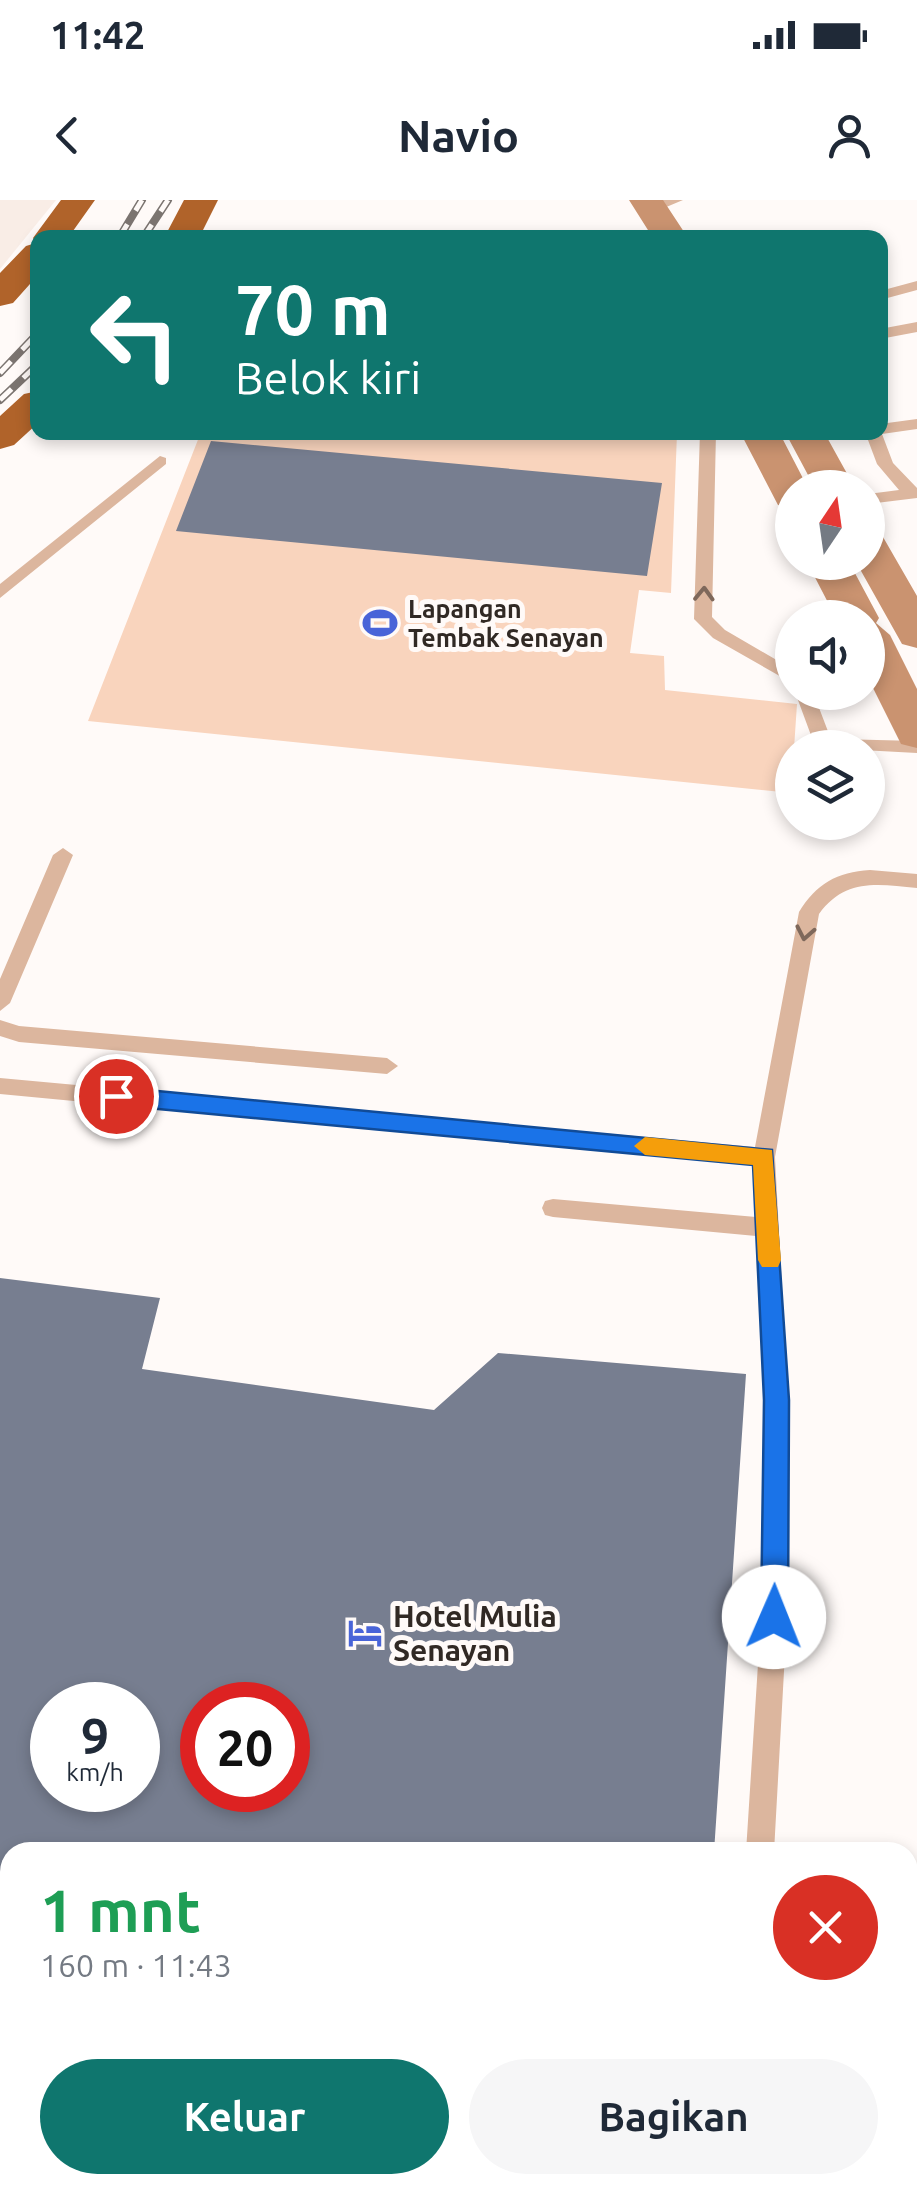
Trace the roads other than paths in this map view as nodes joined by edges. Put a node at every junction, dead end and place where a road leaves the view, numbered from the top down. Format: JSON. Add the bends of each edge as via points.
{"nodes":[{"id":1,"x":78,"y":200,"type":"edge"},
{"id":2,"x":200,"y":200,"type":"edge"},
{"id":3,"x":618,"y":200,"type":"edge"},
{"id":4,"x":657,"y":217,"type":"edge"},
{"id":5,"x":56,"y":230,"type":"edge"},
{"id":6,"x":185,"y":230,"type":"edge"},
{"id":7,"x":30,"y":262,"type":"edge"},
{"id":8,"x":917,"y":284,"type":"edge"},
{"id":9,"x":888,"y":293,"type":"edge"},
{"id":10,"x":0,"y":295,"type":"edge"},
{"id":11,"x":915,"y":331,"type":"edge"},
{"id":12,"x":888,"y":333,"type":"edge"},
{"id":13,"x":30,"y":409,"type":"edge"},
{"id":14,"x":917,"y":424,"type":"edge"},
{"id":15,"x":888,"y":427,"type":"edge"},
{"id":16,"x":0,"y":437,"type":"edge"},
{"id":17,"x":708,"y":440,"type":"edge"},
{"id":18,"x":763,"y":440,"type":"edge"},
{"id":19,"x":808,"y":440,"type":"edge"},
{"id":20,"x":876,"y":440,"type":"edge"},
{"id":21,"x":160,"y":461,"type":"dead end"},
{"id":22,"x":779,"y":470,"type":"edge"},
{"id":23,"x":825,"y":470,"type":"edge"},
{"id":24,"x":914,"y":494,"type":"edge"},
{"id":25,"x":885,"y":497,"type":"edge"},
{"id":26,"x":885,"y":577,"type":"edge"},
{"id":27,"x":0,"y":593,"type":"edge"},
{"id":28,"x":917,"y":634,"type":"edge"},
{"id":29,"x":775,"y":667,"type":"edge"},
{"id":30,"x":885,"y":669,"type":"edge"},
{"id":31,"x":811,"y":710,"type":"edge"},
{"id":32,"x":917,"y":733,"type":"edge"},
{"id":33,"x":917,"y":747,"type":"edge"},
{"id":34,"x":63,"y":856,"type":"dead end"},
{"id":35,"x":917,"y":881,"type":"edge"},
{"id":36,"x":0,"y":1003,"type":"edge"},
{"id":37,"x":0,"y":1028,"type":"edge"},
{"id":38,"x":387,"y":1066,"type":"dead end"},
{"id":39,"x":0,"y":1086,"type":"edge"},
{"id":40,"x":764,"y":1157,"type":"junction"},
{"id":41,"x":553,"y":1208,"type":"dead end"},
{"id":42,"x":768,"y":1228,"type":"junction"},
{"id":43,"x":761,"y":1842,"type":"edge"}],
"edges":[{"from":1,"to":5,"type":"highway"},
{"from":2,"to":6,"type":"highway"},
{"from":3,"to":4,"type":"main road"},
{"from":7,"to":10,"type":"highway"},
{"from":8,"to":9,"type":"lane"},
{"from":11,"to":12,"type":"lane"},
{"from":13,"to":16,"type":"highway"},
{"from":14,"to":15,"type":"lane"},
{"from":29,"to":17,"type":"lane","one_way":true,"via":[[703,618]]},
{"from":18,"to":22,"type":"main road"},
{"from":19,"to":23,"type":"main road"},
{"from":20,"to":24,"type":"lane","via":[[885,464]]},
{"from":21,"to":27,"type":"lane"},
{"from":24,"to":25,"type":"lane"},
{"from":26,"to":28,"type":"main road"},
{"from":30,"to":32,"type":"main road"},
{"from":31,"to":33,"type":"lane","via":[[821,738],[834,746]]},
{"from":34,"to":36,"type":"lane"},
{"from":35,"to":40,"type":"lane","one_way":true,"via":[[856,877],[824,888],[810,912]]},
{"from":37,"to":38,"type":"lane"},
{"from":39,"to":40,"type":"lane"},
{"from":40,"to":42,"type":"lane"},
{"from":41,"to":42,"type":"lane"},
{"from":42,"to":43,"type":"lane","via":[[776,1400],[774,1617]]}]}
